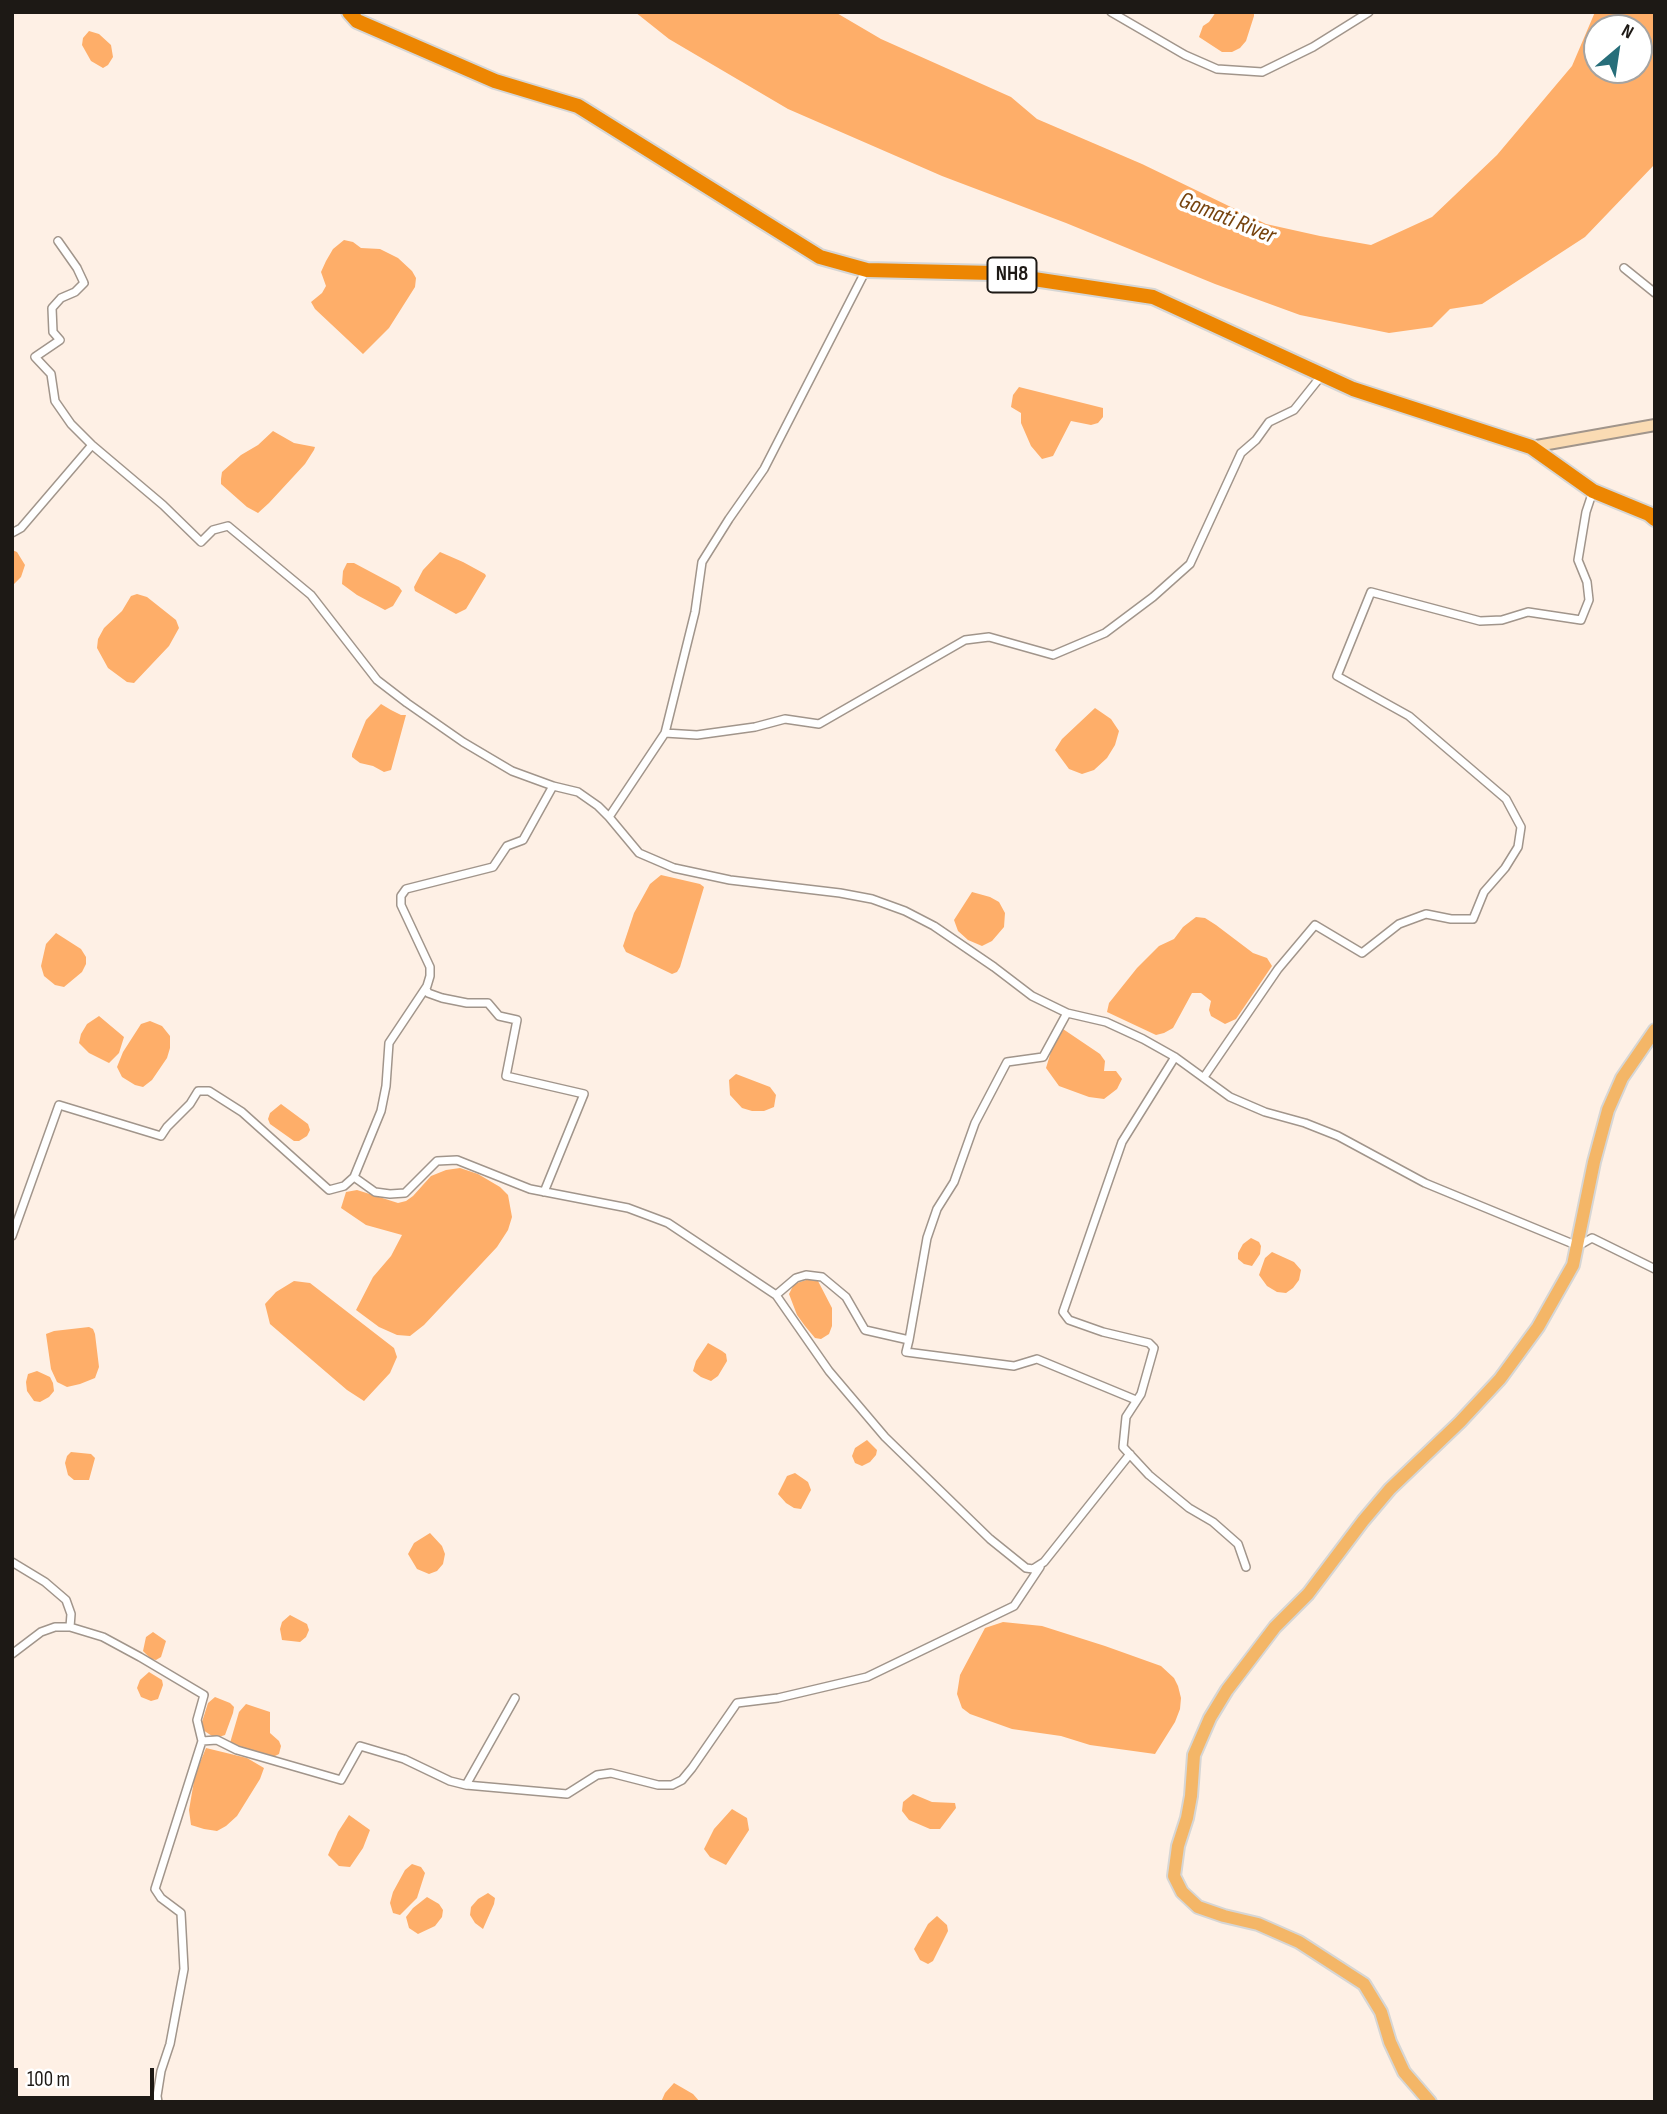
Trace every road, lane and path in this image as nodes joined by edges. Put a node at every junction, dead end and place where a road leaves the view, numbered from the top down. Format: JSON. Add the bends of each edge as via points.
{"nodes":[{"id":1,"x":349,"y":12,"type":"edge"},
{"id":2,"x":1111,"y":12,"type":"edge"},
{"id":3,"x":1369,"y":12,"type":"edge"},
{"id":4,"x":58,"y":241,"type":"dead end"},
{"id":5,"x":1624,"y":268,"type":"dead end"},
{"id":6,"x":867,"y":270,"type":"junction"},
{"id":7,"x":1655,"y":293,"type":"edge"},
{"id":8,"x":1322,"y":374,"type":"junction"},
{"id":9,"x":1655,"y":425,"type":"edge"},
{"id":10,"x":92,"y":445,"type":"junction"},
{"id":11,"x":1531,"y":447,"type":"junction"},
{"id":12,"x":1593,"y":491,"type":"junction"},
{"id":13,"x":1655,"y":519,"type":"edge"},
{"id":14,"x":12,"y":533,"type":"edge"},
{"id":15,"x":665,"y":733,"type":"junction"},
{"id":16,"x":553,"y":786,"type":"junction"},
{"id":17,"x":608,"y":817,"type":"junction"},
{"id":18,"x":426,"y":989,"type":"junction"},
{"id":19,"x":1067,"y":1013,"type":"junction"},
{"id":20,"x":1655,"y":1030,"type":"edge"},
{"id":21,"x":1175,"y":1057,"type":"junction"},
{"id":22,"x":1204,"y":1077,"type":"junction"},
{"id":23,"x":354,"y":1177,"type":"junction"},
{"id":24,"x":544,"y":1192,"type":"junction"},
{"id":25,"x":12,"y":1236,"type":"edge"},
{"id":26,"x":1578,"y":1246,"type":"junction"},
{"id":27,"x":1655,"y":1269,"type":"edge"},
{"id":28,"x":776,"y":1295,"type":"junction"},
{"id":29,"x":909,"y":1340,"type":"junction"},
{"id":30,"x":1136,"y":1400,"type":"junction"},
{"id":31,"x":1130,"y":1454,"type":"junction"},
{"id":32,"x":12,"y":1562,"type":"edge"},
{"id":33,"x":1044,"y":1562,"type":"junction"},
{"id":34,"x":1246,"y":1567,"type":"dead end"},
{"id":35,"x":70,"y":1627,"type":"junction"},
{"id":36,"x":12,"y":1654,"type":"edge"},
{"id":37,"x":515,"y":1698,"type":"dead end"},
{"id":38,"x":202,"y":1741,"type":"junction"},
{"id":39,"x":466,"y":1785,"type":"junction"},
{"id":40,"x":158,"y":2102,"type":"edge"},
{"id":41,"x":1430,"y":2102,"type":"edge"}],
"edges":[{"from":1,"to":6,"type":"highway","number":"NH8","via":[[376,30],[495,81],[578,106],[820,257]]},
{"from":2,"to":3,"type":"street","via":[[1217,69],[1262,72]]},
{"from":4,"to":10,"type":"street","via":[[84,283],[52,308],[53,332],[60,340],[35,357],[51,374],[55,401]]},
{"from":5,"to":7,"type":"street"},
{"from":6,"to":8,"type":"highway","number":"NH8","via":[[994,273],[1153,297]]},
{"from":6,"to":15,"type":"street","via":[[764,469],[702,562],[695,612]]},
{"from":8,"to":11,"type":"highway","number":"NH8"},
{"from":8,"to":15,"type":"street","via":[[1294,410],[1269,422],[1241,453],[1190,564],[1105,633],[1053,655],[989,637],[965,639],[820,724],[785,719],[696,735]]},
{"from":9,"to":11,"type":"street"},
{"from":10,"to":14,"type":"street"},
{"from":10,"to":16,"type":"street","via":[[201,542],[213,530],[228,526],[311,595],[377,680],[407,704],[512,771]]},
{"from":11,"to":12,"type":"highway","number":"NH8"},
{"from":12,"to":13,"type":"highway","number":"NH8"},
{"from":12,"to":22,"type":"street","via":[[1578,560],[1589,600],[1580,620],[1528,612],[1480,621],[1371,592],[1337,676],[1409,716],[1506,799],[1521,827],[1518,847],[1484,892],[1473,919],[1426,914],[1399,924],[1362,953],[1315,925],[1278,968]]},
{"from":15,"to":17,"type":"street"},
{"from":16,"to":17,"type":"street","via":[[578,792]]},
{"from":16,"to":18,"type":"street","via":[[523,840],[507,846],[494,867],[406,889],[401,896],[430,967]]},
{"from":17,"to":19,"type":"street","via":[[639,853],[674,868],[730,880],[841,893],[905,911],[934,926],[1032,996]]},
{"from":18,"to":23,"type":"street","via":[[388,1043],[381,1111]]},
{"from":18,"to":24,"type":"street","via":[[442,998],[488,1003],[499,1016],[517,1020],[506,1076],[584,1094]]},
{"from":19,"to":21,"type":"street","via":[[1106,1022]]},
{"from":19,"to":29,"type":"street","via":[[1043,1057],[1007,1062],[975,1123],[927,1238]]},
{"from":20,"to":26,"type":"main road","via":[[1622,1078],[1608,1110]]},
{"from":21,"to":22,"type":"street"},
{"from":21,"to":30,"type":"street","via":[[1122,1142],[1063,1312],[1069,1320],[1154,1348]]},
{"from":22,"to":26,"type":"street","via":[[1230,1097],[1338,1136],[1425,1183]]},
{"from":23,"to":24,"type":"street","via":[[375,1192],[405,1193],[437,1161],[457,1160]]},
{"from":23,"to":25,"type":"street","via":[[329,1191],[242,1112],[209,1091],[198,1091],[161,1136],[59,1105]]},
{"from":24,"to":28,"type":"street","via":[[628,1208],[668,1223]]},
{"from":26,"to":27,"type":"street","via":[[1592,1238]]},
{"from":26,"to":41,"type":"main road","via":[[1561,1288],[1500,1379],[1390,1489],[1227,1690],[1194,1755],[1191,1796],[1178,1846],[1174,1876],[1198,1907],[1258,1924],[1299,1942],[1364,1984],[1381,2012],[1404,2072]]},
{"from":28,"to":29,"type":"street","via":[[796,1278],[822,1278],[846,1297],[865,1330]]},
{"from":28,"to":33,"type":"street","via":[[828,1371],[884,1437],[1026,1568]]},
{"from":29,"to":30,"type":"street","via":[[906,1352],[1014,1366],[1037,1359]]},
{"from":30,"to":31,"type":"street","via":[[1126,1417],[1123,1447]]},
{"from":31,"to":33,"type":"street"},
{"from":31,"to":34,"type":"street","via":[[1149,1475],[1238,1544]]},
{"from":32,"to":35,"type":"street","via":[[66,1600]]},
{"from":33,"to":39,"type":"street","via":[[1014,1606],[890,1667],[840,1685],[737,1703],[692,1768],[672,1785],[611,1773],[597,1775],[567,1794]]},
{"from":35,"to":36,"type":"street","via":[[41,1632]]},
{"from":35,"to":38,"type":"street","via":[[103,1637],[204,1695],[197,1720]]},
{"from":37,"to":39,"type":"street"},
{"from":38,"to":39,"type":"street","via":[[217,1740],[341,1780],[360,1746]]},
{"from":38,"to":40,"type":"street","via":[[155,1889],[181,1913],[184,1956]]}]}
